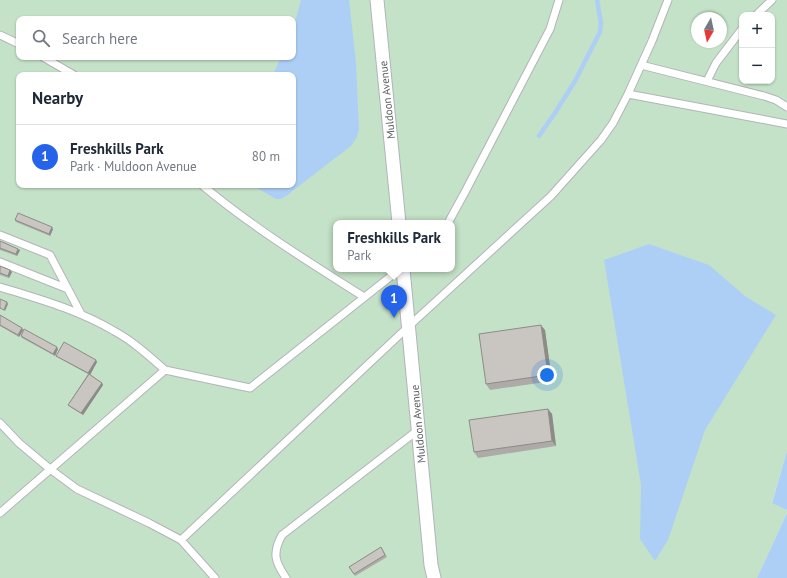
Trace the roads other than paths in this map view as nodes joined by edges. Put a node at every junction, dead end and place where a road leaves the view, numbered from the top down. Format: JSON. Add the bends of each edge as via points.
{"nodes":[{"id":1,"x":377,"y":0,"type":"edge"},
{"id":2,"x":559,"y":0,"type":"edge"},
{"id":3,"x":668,"y":0,"type":"edge"},
{"id":4,"x":772,"y":0,"type":"edge"},
{"id":5,"x":759,"y":12,"type":"edge"},
{"id":6,"x":739,"y":32,"type":"edge"},
{"id":7,"x":0,"y":36,"type":"edge"},
{"id":8,"x":16,"y":43,"type":"edge"},
{"id":9,"x":48,"y":60,"type":"edge"},
{"id":10,"x":641,"y":65,"type":"junction"},
{"id":11,"x":69,"y":72,"type":"edge"},
{"id":12,"x":707,"y":81,"type":"junction"},
{"id":13,"x":628,"y":94,"type":"junction"},
{"id":14,"x":787,"y":107,"type":"edge"},
{"id":15,"x":787,"y":124,"type":"edge"},
{"id":16,"x":206,"y":188,"type":"edge"},
{"id":17,"x":399,"y":220,"type":"edge"},
{"id":18,"x":450,"y":220,"type":"edge"},
{"id":19,"x":0,"y":236,"type":"edge"},
{"id":20,"x":0,"y":262,"type":"edge"},
{"id":21,"x":396,"y":272,"type":"edge"},
{"id":22,"x":403,"y":272,"type":"edge"},
{"id":23,"x":0,"y":287,"type":"edge"},
{"id":24,"x":68,"y":289,"type":"junction"},
{"id":25,"x":364,"y":297,"type":"junction"},
{"id":26,"x":81,"y":314,"type":"junction"},
{"id":27,"x":409,"y":326,"type":"junction"},
{"id":28,"x":165,"y":370,"type":"junction"},
{"id":29,"x":0,"y":423,"type":"edge"},
{"id":30,"x":419,"y":430,"type":"junction"},
{"id":31,"x":50,"y":469,"type":"junction"},
{"id":32,"x":0,"y":513,"type":"edge"},
{"id":33,"x":181,"y":540,"type":"junction"},
{"id":34,"x":432,"y":577,"type":"edge"},
{"id":35,"x":215,"y":578,"type":"edge"},
{"id":36,"x":286,"y":578,"type":"edge"}],
"edges":[{"from":1,"to":17,"type":"street","name":"Muldoon Avenue"},
{"from":2,"to":18,"type":"lane","via":[[550,29]]},
{"from":3,"to":10,"type":"lane"},
{"from":4,"to":5,"type":"lane"},
{"from":6,"to":12,"type":"lane","via":[[716,63]]},
{"from":7,"to":8,"type":"lane"},
{"from":9,"to":11,"type":"lane"},
{"from":10,"to":12,"type":"lane"},
{"from":10,"to":13,"type":"lane"},
{"from":12,"to":14,"type":"lane","via":[[764,96]]},
{"from":13,"to":15,"type":"lane"},
{"from":13,"to":27,"type":"lane","via":[[601,140],[551,196]]},
{"from":16,"to":25,"type":"lane","via":[[229,208]]},
{"from":19,"to":24,"type":"lane","via":[[50,255]]},
{"from":20,"to":24,"type":"lane"},
{"from":21,"to":25,"type":"lane"},
{"from":22,"to":27,"type":"street","name":"Muldoon Avenue"},
{"from":23,"to":26,"type":"lane"},
{"from":24,"to":26,"type":"lane"},
{"from":25,"to":28,"type":"lane","via":[[250,388]]},
{"from":26,"to":28,"type":"lane","via":[[129,340]]},
{"from":27,"to":30,"type":"street","name":"Muldoon Avenue"},
{"from":27,"to":33,"type":"lane"},
{"from":28,"to":31,"type":"lane"},
{"from":29,"to":31,"type":"lane"},
{"from":30,"to":34,"type":"street","name":"Muldoon Avenue"},
{"from":30,"to":36,"type":"lane","via":[[282,535],[276,545],[275,556]]},
{"from":31,"to":32,"type":"lane"},
{"from":31,"to":33,"type":"lane","via":[[77,489]]},
{"from":33,"to":35,"type":"lane"}]}
